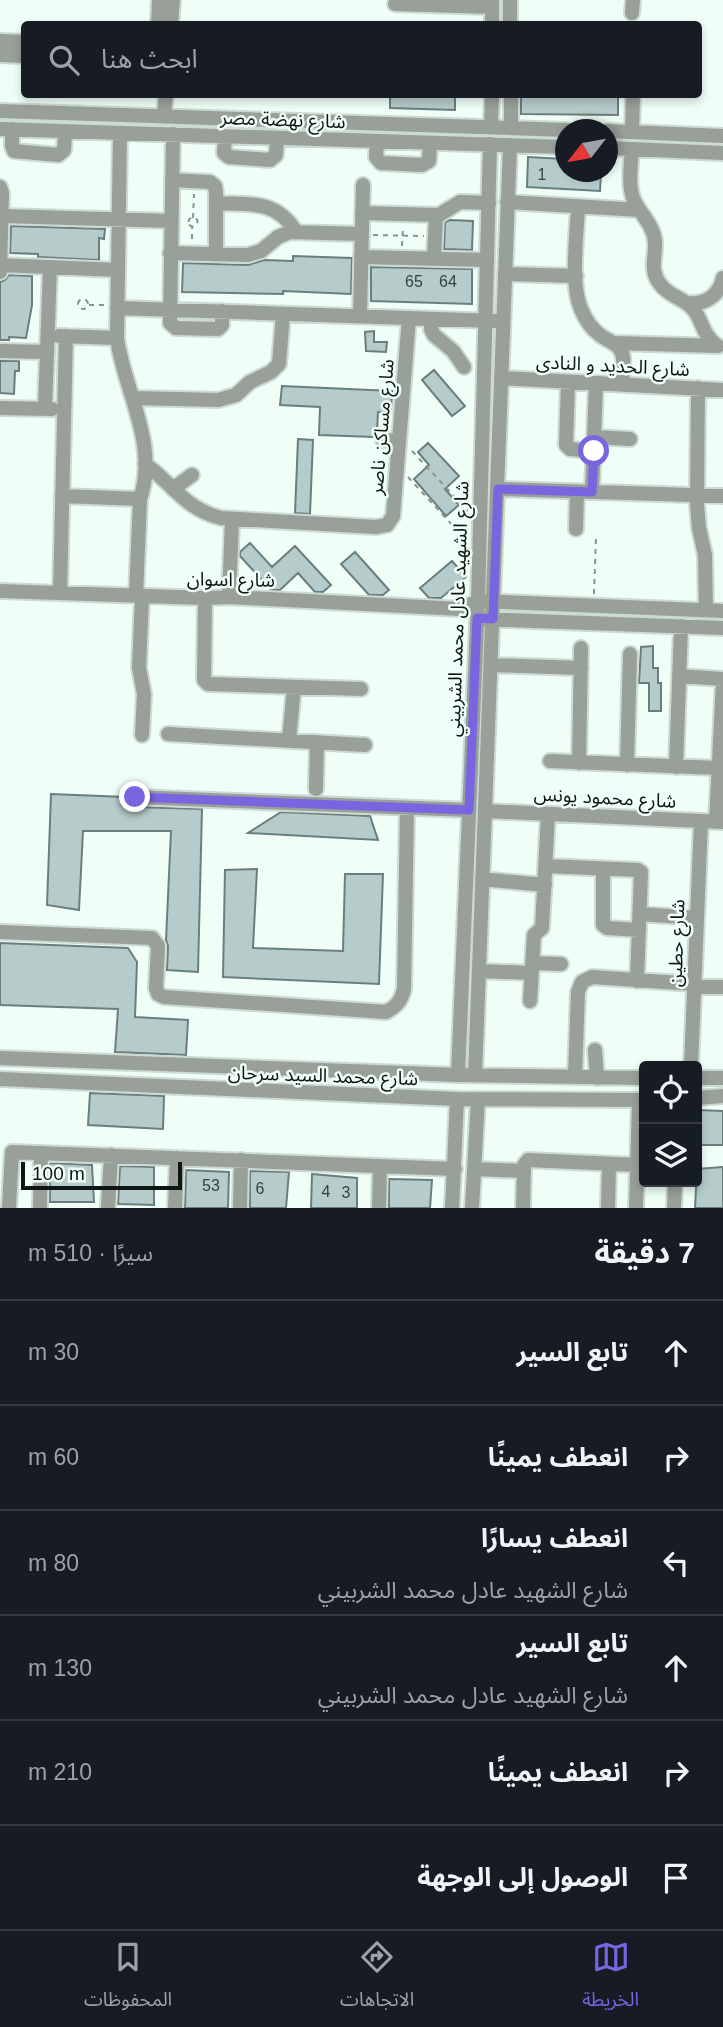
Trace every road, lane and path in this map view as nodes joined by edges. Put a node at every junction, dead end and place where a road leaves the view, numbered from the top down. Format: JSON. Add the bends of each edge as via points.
{"nodes":[{"id":1,"x":159,"y":0,"type":"edge"},
{"id":2,"x":173,"y":0,"type":"edge"},
{"id":3,"x":510,"y":0,"type":"edge"},
{"id":4,"x":395,"y":4,"type":"dead end"},
{"id":5,"x":492,"y":4,"type":"edge"},
{"id":6,"x":158,"y":21,"type":"edge"},
{"id":7,"x":171,"y":21,"type":"edge"},
{"id":8,"x":510,"y":21,"type":"edge"},
{"id":9,"x":0,"y":41,"type":"edge"},
{"id":10,"x":21,"y":41,"type":"edge"},
{"id":11,"x":0,"y":55,"type":"edge"},
{"id":12,"x":21,"y":56,"type":"edge"},
{"id":13,"x":166,"y":98,"type":"edge"},
{"id":14,"x":492,"y":98,"type":"edge"},
{"id":15,"x":511,"y":98,"type":"edge"},
{"id":16,"x":633,"y":98,"type":"edge"},
{"id":17,"x":0,"y":111,"type":"edge"},
{"id":18,"x":164,"y":116,"type":"junction"},
{"id":19,"x":248,"y":119,"type":"junction"},
{"id":20,"x":491,"y":127,"type":"junction"},
{"id":21,"x":511,"y":127,"type":"junction"},
{"id":22,"x":6,"y":129,"type":"edge"},
{"id":23,"x":555,"y":129,"type":"edge"},
{"id":24,"x":65,"y":131,"type":"junction"},
{"id":25,"x":618,"y":131,"type":"edge"},
{"id":26,"x":632,"y":132,"type":"junction"},
{"id":27,"x":120,"y":133,"type":"junction"},
{"id":28,"x":173,"y":134,"type":"junction"},
{"id":29,"x":225,"y":136,"type":"junction"},
{"id":30,"x":723,"y":136,"type":"edge"},
{"id":31,"x":248,"y":137,"type":"junction"},
{"id":32,"x":277,"y":138,"type":"junction"},
{"id":33,"x":377,"y":141,"type":"junction"},
{"id":34,"x":430,"y":143,"type":"junction"},
{"id":35,"x":491,"y":144,"type":"junction"},
{"id":36,"x":510,"y":145,"type":"junction"},
{"id":37,"x":555,"y":147,"type":"edge"},
{"id":38,"x":618,"y":148,"type":"edge"},
{"id":39,"x":632,"y":149,"type":"junction"},
{"id":40,"x":723,"y":153,"type":"edge"},
{"id":41,"x":172,"y":180,"type":"junction"},
{"id":42,"x":194,"y":181,"type":"junction"},
{"id":43,"x":363,"y":185,"type":"dead end"},
{"id":44,"x":0,"y":187,"type":"edge"},
{"id":45,"x":489,"y":202,"type":"junction"},
{"id":46,"x":508,"y":202,"type":"junction"},
{"id":47,"x":216,"y":204,"type":"junction"},
{"id":48,"x":578,"y":206,"type":"junction"},
{"id":49,"x":639,"y":210,"type":"junction"},
{"id":50,"x":362,"y":213,"type":"junction"},
{"id":51,"x":403,"y":214,"type":"junction"},
{"id":52,"x":436,"y":215,"type":"junction"},
{"id":53,"x":2,"y":216,"type":"edge"},
{"id":54,"x":193,"y":218,"type":"junction"},
{"id":55,"x":118,"y":219,"type":"junction"},
{"id":56,"x":171,"y":221,"type":"junction"},
{"id":57,"x":192,"y":226,"type":"junction"},
{"id":58,"x":296,"y":232,"type":"junction"},
{"id":59,"x":362,"y":234,"type":"junction"},
{"id":60,"x":402,"y":235,"type":"junction"},
{"id":61,"x":435,"y":236,"type":"junction"},
{"id":62,"x":170,"y":253,"type":"junction"},
{"id":63,"x":192,"y":254,"type":"junction"},
{"id":64,"x":216,"y":254,"type":"junction"},
{"id":65,"x":361,"y":257,"type":"junction"},
{"id":66,"x":402,"y":258,"type":"junction"},
{"id":67,"x":435,"y":259,"type":"junction"},
{"id":68,"x":487,"y":260,"type":"junction"},
{"id":69,"x":0,"y":265,"type":"edge"},
{"id":70,"x":50,"y":267,"type":"junction"},
{"id":71,"x":118,"y":270,"type":"junction"},
{"id":72,"x":0,"y":272,"type":"edge"},
{"id":73,"x":505,"y":274,"type":"junction"},
{"id":74,"x":576,"y":276,"type":"junction"},
{"id":75,"x":723,"y":278,"type":"edge"},
{"id":76,"x":687,"y":303,"type":"junction"},
{"id":77,"x":88,"y":304,"type":"dead end"},
{"id":78,"x":117,"y":307,"type":"junction"},
{"id":79,"x":169,"y":309,"type":"junction"},
{"id":80,"x":283,"y":314,"type":"junction"},
{"id":81,"x":360,"y":316,"type":"junction"},
{"id":82,"x":409,"y":318,"type":"junction"},
{"id":83,"x":432,"y":319,"type":"junction"},
{"id":84,"x":486,"y":321,"type":"junction"},
{"id":85,"x":503,"y":321,"type":"junction"},
{"id":86,"x":48,"y":335,"type":"junction"},
{"id":87,"x":66,"y":336,"type":"junction"},
{"id":88,"x":117,"y":338,"type":"junction"},
{"id":89,"x":615,"y":343,"type":"junction"},
{"id":90,"x":720,"y":346,"type":"edge"},
{"id":91,"x":0,"y":351,"type":"edge"},
{"id":92,"x":47,"y":352,"type":"junction"},
{"id":93,"x":464,"y":367,"type":"dead end"},
{"id":94,"x":501,"y":378,"type":"junction"},
{"id":95,"x":568,"y":382,"type":"junction"},
{"id":96,"x":596,"y":383,"type":"junction"},
{"id":97,"x":622,"y":384,"type":"junction"},
{"id":98,"x":698,"y":388,"type":"junction"},
{"id":99,"x":723,"y":390,"type":"edge"},
{"id":100,"x":134,"y":398,"type":"junction"},
{"id":101,"x":0,"y":408,"type":"edge"},
{"id":102,"x":45,"y":409,"type":"junction"},
{"id":103,"x":64,"y":409,"type":"junction"},
{"id":104,"x":399,"y":439,"type":"junction"},
{"id":105,"x":630,"y":439,"type":"dead end"},
{"id":106,"x":383,"y":440,"type":"dead end"},
{"id":107,"x":594,"y":444,"type":"junction"},
{"id":108,"x":145,"y":464,"type":"junction"},
{"id":109,"x":397,"y":466,"type":"junction"},
{"id":110,"x":192,"y":475,"type":"dead end"},
{"id":111,"x":173,"y":489,"type":"junction"},
{"id":112,"x":498,"y":489,"type":"junction"},
{"id":113,"x":584,"y":492,"type":"junction"},
{"id":114,"x":697,"y":495,"type":"junction"},
{"id":115,"x":62,"y":496,"type":"junction"},
{"id":116,"x":723,"y":496,"type":"edge"},
{"id":117,"x":140,"y":499,"type":"junction"},
{"id":118,"x":232,"y":520,"type":"junction"},
{"id":119,"x":480,"y":525,"type":"junction"},
{"id":120,"x":576,"y":529,"type":"dead end"},
{"id":121,"x":596,"y":536,"type":"dead end"},
{"id":122,"x":479,"y":553,"type":"junction"},
{"id":123,"x":0,"y":591,"type":"edge"},
{"id":124,"x":60,"y":593,"type":"junction"},
{"id":125,"x":139,"y":596,"type":"junction"},
{"id":126,"x":229,"y":597,"type":"junction"},
{"id":127,"x":205,"y":598,"type":"junction"},
{"id":128,"x":478,"y":601,"type":"junction"},
{"id":129,"x":494,"y":601,"type":"junction"},
{"id":130,"x":594,"y":606,"type":"junction"},
{"id":131,"x":461,"y":609,"type":"junction"},
{"id":132,"x":706,"y":610,"type":"junction"},
{"id":133,"x":723,"y":611,"type":"edge"},
{"id":134,"x":477,"y":618,"type":"junction"},
{"id":135,"x":493,"y":619,"type":"junction"},
{"id":136,"x":681,"y":626,"type":"junction"},
{"id":137,"x":723,"y":628,"type":"edge"},
{"id":138,"x":582,"y":648,"type":"dead end"},
{"id":139,"x":630,"y":654,"type":"dead end"},
{"id":140,"x":491,"y":665,"type":"junction"},
{"id":141,"x":581,"y":668,"type":"junction"},
{"id":142,"x":679,"y":676,"type":"junction"},
{"id":143,"x":723,"y":680,"type":"edge"},
{"id":144,"x":294,"y":687,"type":"junction"},
{"id":145,"x":361,"y":689,"type":"dead end"},
{"id":146,"x":168,"y":734,"type":"dead end"},
{"id":147,"x":142,"y":735,"type":"dead end"},
{"id":148,"x":289,"y":740,"type":"junction"},
{"id":149,"x":317,"y":742,"type":"junction"},
{"id":150,"x":365,"y":744,"type":"dead end"},
{"id":151,"x":550,"y":761,"type":"dead end"},
{"id":152,"x":579,"y":763,"type":"junction"},
{"id":153,"x":627,"y":765,"type":"junction"},
{"id":154,"x":676,"y":766,"type":"junction"},
{"id":155,"x":718,"y":768,"type":"junction"},
{"id":156,"x":316,"y":789,"type":"dead end"},
{"id":157,"x":135,"y":797,"type":"dead end"},
{"id":158,"x":407,"y":808,"type":"junction"},
{"id":159,"x":469,"y":810,"type":"junction"},
{"id":160,"x":485,"y":811,"type":"junction"},
{"id":161,"x":548,"y":814,"type":"junction"},
{"id":162,"x":701,"y":821,"type":"junction"},
{"id":163,"x":719,"y":822,"type":"edge"},
{"id":164,"x":546,"y":866,"type":"junction"},
{"id":165,"x":603,"y":869,"type":"junction"},
{"id":166,"x":482,"y":879,"type":"junction"},
{"id":167,"x":545,"y":885,"type":"junction"},
{"id":168,"x":640,"y":914,"type":"junction"},
{"id":169,"x":696,"y":918,"type":"junction"},
{"id":170,"x":639,"y":930,"type":"junction"},
{"id":171,"x":0,"y":932,"type":"edge"},
{"id":172,"x":561,"y":963,"type":"dead end"},
{"id":173,"x":531,"y":968,"type":"junction"},
{"id":174,"x":479,"y":971,"type":"junction"},
{"id":175,"x":637,"y":981,"type":"junction"},
{"id":176,"x":694,"y":985,"type":"junction"},
{"id":177,"x":723,"y":987,"type":"edge"},
{"id":178,"x":530,"y":1001,"type":"dead end"},
{"id":179,"x":595,"y":1050,"type":"dead end"},
{"id":180,"x":0,"y":1058,"type":"edge"},
{"id":181,"x":691,"y":1061,"type":"edge"},
{"id":182,"x":265,"y":1068,"type":"junction"},
{"id":183,"x":458,"y":1075,"type":"junction"},
{"id":184,"x":475,"y":1075,"type":"junction"},
{"id":185,"x":570,"y":1077,"type":"junction"},
{"id":186,"x":602,"y":1078,"type":"junction"},
{"id":187,"x":639,"y":1078,"type":"edge"},
{"id":188,"x":702,"y":1078,"type":"edge"},
{"id":189,"x":723,"y":1078,"type":"edge"},
{"id":190,"x":0,"y":1079,"type":"edge"},
{"id":191,"x":263,"y":1092,"type":"junction"},
{"id":192,"x":723,"y":1096,"type":"edge"},
{"id":193,"x":702,"y":1098,"type":"edge"},
{"id":194,"x":457,"y":1099,"type":"junction"},
{"id":195,"x":478,"y":1099,"type":"junction"},
{"id":196,"x":639,"y":1100,"type":"edge"},
{"id":197,"x":565,"y":1101,"type":"junction"},
{"id":198,"x":606,"y":1101,"type":"junction"},
{"id":199,"x":640,"y":1124,"type":"edge"},
{"id":200,"x":41,"y":1153,"type":"junction"},
{"id":201,"x":111,"y":1155,"type":"junction"},
{"id":202,"x":177,"y":1158,"type":"junction"},
{"id":203,"x":241,"y":1160,"type":"junction"},
{"id":204,"x":609,"y":1164,"type":"junction"},
{"id":205,"x":637,"y":1165,"type":"junction"},
{"id":206,"x":380,"y":1166,"type":"junction"},
{"id":207,"x":455,"y":1169,"type":"junction"},
{"id":208,"x":474,"y":1170,"type":"junction"},
{"id":209,"x":524,"y":1171,"type":"junction"},
{"id":210,"x":675,"y":1187,"type":"edge"},
{"id":211,"x":9,"y":1208,"type":"edge"},
{"id":212,"x":40,"y":1208,"type":"edge"},
{"id":213,"x":108,"y":1208,"type":"edge"},
{"id":214,"x":175,"y":1208,"type":"edge"},
{"id":215,"x":240,"y":1208,"type":"edge"},
{"id":216,"x":379,"y":1208,"type":"edge"},
{"id":217,"x":453,"y":1208,"type":"edge"},
{"id":218,"x":472,"y":1208,"type":"edge"},
{"id":219,"x":523,"y":1208,"type":"edge"},
{"id":220,"x":608,"y":1208,"type":"edge"},
{"id":221,"x":636,"y":1208,"type":"edge"},
{"id":222,"x":674,"y":1208,"type":"edge"}],
"edges":[{"from":1,"to":6,"type":"street"},
{"from":2,"to":7,"type":"street"},
{"from":3,"to":8,"type":"street"},
{"from":4,"to":5,"type":"street"},
{"from":9,"to":10,"type":"street"},
{"from":11,"to":12,"type":"street"},
{"from":13,"to":18,"type":"street"},
{"from":14,"to":20,"type":"street"},
{"from":15,"to":21,"type":"street"},
{"from":16,"to":26,"type":"street"},
{"from":17,"to":18,"type":"street","name":"شارع نهضة مصر"},
{"from":18,"to":19,"type":"street","name":"شارع نهضة مصر"},
{"from":19,"to":20,"type":"street","name":"شارع نهضة مصر"},
{"from":19,"to":31,"type":"street"},
{"from":20,"to":21,"type":"street","name":"شارع نهضة مصر"},
{"from":21,"to":23,"type":"street","name":"شارع نهضة مصر"},
{"from":22,"to":24,"type":"street","name":"شارع نهضة مصر"},
{"from":22,"to":24,"type":"street","via":[[16,152],[58,155],[64,150]]},
{"from":24,"to":27,"type":"street","name":"شارع نهضة مصر"},
{"from":25,"to":26,"type":"street"},
{"from":26,"to":30,"type":"street"},
{"from":27,"to":28,"type":"street","name":"شارع نهضة مصر"},
{"from":27,"to":55,"type":"street"},
{"from":28,"to":29,"type":"street","name":"شارع نهضة مصر"},
{"from":28,"to":41,"type":"street"},
{"from":29,"to":31,"type":"street","name":"شارع نهضة مصر"},
{"from":29,"to":32,"type":"street","via":[[227,156],[270,160],[276,155]]},
{"from":31,"to":32,"type":"street","name":"شارع نهضة مصر"},
{"from":32,"to":33,"type":"street","name":"شارع نهضة مصر"},
{"from":33,"to":34,"type":"street","name":"شارع نهضة مصر"},
{"from":33,"to":34,"type":"street","via":[[376,157],[381,163],[422,166],[429,161]]},
{"from":34,"to":35,"type":"street","name":"شارع نهضة مصر"},
{"from":35,"to":36,"type":"street","name":"شارع نهضة مصر"},
{"from":35,"to":45,"type":"street","name":"شارع الشهيد عادل محمد الشربيني"},
{"from":36,"to":37,"type":"street","name":"شارع نهضة مصر"},
{"from":36,"to":46,"type":"street","name":"شارع الشهيد عادل محمد الشربيني"},
{"from":38,"to":39,"type":"street"},
{"from":39,"to":40,"type":"street"},
{"from":39,"to":49,"type":"street","via":[[630,184]]},
{"from":41,"to":42,"type":"street"},
{"from":41,"to":56,"type":"street"},
{"from":42,"to":47,"type":"street","via":[[213,185]]},
{"from":42,"to":54,"type":"path"},
{"from":43,"to":50,"type":"street"},
{"from":44,"to":53,"type":"street"},
{"from":45,"to":52,"type":"street","via":[[460,202]]},
{"from":45,"to":68,"type":"street","name":"شارع الشهيد عادل محمد الشربيني"},
{"from":46,"to":48,"type":"street"},
{"from":46,"to":73,"type":"street","name":"شارع الشهيد عادل محمد الشربيني"},
{"from":47,"to":58,"type":"street","via":[[265,205],[286,218]]},
{"from":47,"to":64,"type":"street"},
{"from":48,"to":49,"type":"street"},
{"from":48,"to":74,"type":"street"},
{"from":49,"to":76,"type":"street","via":[[653,234],[656,278],[669,293]]},
{"from":50,"to":51,"type":"street"},
{"from":50,"to":59,"type":"street"},
{"from":51,"to":52,"type":"street"},
{"from":51,"to":60,"type":"path"},
{"from":52,"to":61,"type":"street"},
{"from":53,"to":55,"type":"street"},
{"from":53,"to":69,"type":"street"},
{"from":54,"to":57,"type":"path","via":[[188,221]]},
{"from":54,"to":57,"type":"path","via":[[197,222]]},
{"from":55,"to":56,"type":"street"},
{"from":55,"to":71,"type":"street"},
{"from":56,"to":62,"type":"street"},
{"from":57,"to":63,"type":"path"},
{"from":58,"to":59,"type":"street"},
{"from":58,"to":64,"type":"street","via":[[278,237],[257,253]]},
{"from":59,"to":60,"type":"path"},
{"from":59,"to":65,"type":"street"},
{"from":60,"to":61,"type":"path"},
{"from":60,"to":66,"type":"path"},
{"from":61,"to":67,"type":"street"},
{"from":62,"to":63,"type":"street"},
{"from":62,"to":79,"type":"street"},
{"from":63,"to":64,"type":"street"},
{"from":65,"to":66,"type":"street"},
{"from":65,"to":81,"type":"street"},
{"from":66,"to":67,"type":"street"},
{"from":67,"to":68,"type":"street"},
{"from":68,"to":84,"type":"street","name":"شارع الشهيد عادل محمد الشربيني"},
{"from":69,"to":70,"type":"street"},
{"from":69,"to":72,"type":"street"},
{"from":70,"to":71,"type":"street"},
{"from":70,"to":86,"type":"street"},
{"from":71,"to":78,"type":"street"},
{"from":73,"to":74,"type":"street"},
{"from":73,"to":85,"type":"street","name":"شارع الشهيد عادل محمد الشربيني"},
{"from":74,"to":89,"type":"street","via":[[584,315],[600,335]]},
{"from":75,"to":76,"type":"street","via":[[708,300]]},
{"from":76,"to":90,"type":"street","via":[[705,334]]},
{"from":77,"to":78,"type":"path"},
{"from":78,"to":79,"type":"street"},
{"from":78,"to":88,"type":"street"},
{"from":79,"to":80,"type":"street"},
{"from":80,"to":81,"type":"street"},
{"from":80,"to":100,"type":"street","via":[[279,363],[236,396],[218,400]]},
{"from":81,"to":82,"type":"street"},
{"from":82,"to":83,"type":"street"},
{"from":82,"to":104,"type":"street","name":"شارع مساكن ناصر"},
{"from":83,"to":84,"type":"street"},
{"from":83,"to":93,"type":"street","via":[[434,335]]},
{"from":84,"to":85,"type":"street"},
{"from":84,"to":119,"type":"street","name":"شارع الشهيد عادل محمد الشربيني"},
{"from":85,"to":94,"type":"street","name":"شارع الشهيد عادل محمد الشربيني"},
{"from":86,"to":87,"type":"street"},
{"from":86,"to":92,"type":"street"},
{"from":87,"to":88,"type":"street"},
{"from":87,"to":103,"type":"street"},
{"from":88,"to":100,"type":"street"},
{"from":89,"to":90,"type":"street"},
{"from":89,"to":97,"type":"street","via":[[623,357]]},
{"from":91,"to":92,"type":"street"},
{"from":92,"to":102,"type":"street"},
{"from":94,"to":95,"type":"street","name":"شارع الحديد و النادى"},
{"from":94,"to":112,"type":"street","name":"شارع الشهيد عادل محمد الشربيني"},
{"from":95,"to":96,"type":"street","name":"شارع الحديد و النادى"},
{"from":95,"to":107,"type":"street","via":[[566,445],[569,449]]},
{"from":96,"to":97,"type":"street","name":"شارع الحديد و النادى"},
{"from":96,"to":107,"type":"street"},
{"from":97,"to":98,"type":"street","name":"شارع الحديد و النادى"},
{"from":98,"to":99,"type":"street","name":"شارع الحديد و النادى"},
{"from":98,"to":114,"type":"street"},
{"from":100,"to":108,"type":"street"},
{"from":101,"to":102,"type":"street"},
{"from":102,"to":103,"type":"street"},
{"from":103,"to":115,"type":"street"},
{"from":104,"to":106,"type":"street"},
{"from":104,"to":109,"type":"street","name":"شارع مساكن ناصر"},
{"from":104,"to":119,"type":"path"},
{"from":105,"to":107,"type":"street"},
{"from":107,"to":113,"type":"street"},
{"from":108,"to":111,"type":"street"},
{"from":108,"to":117,"type":"street"},
{"from":109,"to":118,"type":"street","name":"شارع مساكن ناصر","via":[[393,516],[387,525]]},
{"from":109,"to":122,"type":"path"},
{"from":110,"to":111,"type":"street"},
{"from":111,"to":118,"type":"street","via":[[199,511]]},
{"from":112,"to":113,"type":"street"},
{"from":112,"to":129,"type":"street","name":"شارع الشهيد عادل محمد الشربيني"},
{"from":113,"to":114,"type":"street"},
{"from":113,"to":120,"type":"street"},
{"from":114,"to":116,"type":"street"},
{"from":114,"to":132,"type":"street","via":[[706,561]]},
{"from":115,"to":117,"type":"street"},
{"from":115,"to":124,"type":"street"},
{"from":117,"to":125,"type":"street"},
{"from":118,"to":126,"type":"street"},
{"from":119,"to":122,"type":"street","name":"شارع الشهيد عادل محمد الشربيني"},
{"from":121,"to":130,"type":"path"},
{"from":122,"to":128,"type":"street","name":"شارع الشهيد عادل محمد الشربيني"},
{"from":123,"to":124,"type":"street","name":"شارع اسوان"},
{"from":124,"to":125,"type":"street","name":"شارع اسوان"},
{"from":125,"to":127,"type":"street","name":"شارع اسوان"},
{"from":125,"to":147,"type":"street"},
{"from":126,"to":127,"type":"street","name":"شارع اسوان"},
{"from":126,"to":131,"type":"street","name":"شارع اسوان"},
{"from":127,"to":144,"type":"street","via":[[205,683]]},
{"from":128,"to":129,"type":"street","name":"شارع اسوان"},
{"from":128,"to":131,"type":"street","name":"شارع اسوان"},
{"from":128,"to":134,"type":"street","name":"شارع الشهيد عادل محمد الشربيني"},
{"from":129,"to":130,"type":"street","name":"شارع اسوان"},
{"from":129,"to":135,"type":"street","name":"شارع الشهيد عادل محمد الشربيني"},
{"from":130,"to":132,"type":"street","name":"شارع اسوان"},
{"from":131,"to":134,"type":"street","name":"شارع اسوان"},
{"from":132,"to":133,"type":"street","name":"شارع اسوان"},
{"from":134,"to":135,"type":"street","name":"شارع اسوان"},
{"from":134,"to":159,"type":"street","name":"شارع الشهيد عادل محمد الشربيني"},
{"from":135,"to":136,"type":"street","name":"شارع اسوان"},
{"from":135,"to":140,"type":"street","name":"شارع الشهيد عادل محمد الشربيني"},
{"from":136,"to":137,"type":"street","name":"شارع اسوان"},
{"from":136,"to":142,"type":"street"},
{"from":138,"to":141,"type":"street"},
{"from":139,"to":153,"type":"street"},
{"from":140,"to":141,"type":"street"},
{"from":140,"to":160,"type":"street","name":"شارع الشهيد عادل محمد الشربيني"},
{"from":141,"to":152,"type":"street"},
{"from":142,"to":143,"type":"street"},
{"from":142,"to":154,"type":"street"},
{"from":143,"to":155,"type":"street"},
{"from":144,"to":145,"type":"street"},
{"from":144,"to":148,"type":"street"},
{"from":146,"to":148,"type":"street"},
{"from":148,"to":149,"type":"street"},
{"from":149,"to":150,"type":"street"},
{"from":149,"to":156,"type":"street"},
{"from":151,"to":152,"type":"street"},
{"from":152,"to":153,"type":"street"},
{"from":153,"to":154,"type":"street"},
{"from":154,"to":155,"type":"street"},
{"from":155,"to":163,"type":"street"},
{"from":157,"to":158,"type":"street"},
{"from":158,"to":159,"type":"street"},
{"from":158,"to":171,"type":"street","via":[[404,989],[402,999],[386,1012],[164,997],[156,988],[158,946],[152,937]]},
{"from":159,"to":183,"type":"street","name":"شارع الشهيد عادل محمد الشربيني"},
{"from":160,"to":161,"type":"street","name":"شارع محمود يونس"},
{"from":160,"to":166,"type":"street","name":"شارع الشهيد عادل محمد الشربيني"},
{"from":161,"to":162,"type":"street","name":"شارع محمود يونس"},
{"from":161,"to":164,"type":"street"},
{"from":162,"to":163,"type":"street","name":"شارع محمود يونس"},
{"from":162,"to":169,"type":"street","name":"شارع حطين"},
{"from":164,"to":165,"type":"street"},
{"from":164,"to":167,"type":"street"},
{"from":165,"to":168,"type":"street","via":[[641,872]]},
{"from":165,"to":170,"type":"street","via":[[603,925]]},
{"from":166,"to":167,"type":"street"},
{"from":166,"to":174,"type":"street","name":"شارع الشهيد عادل محمد الشربيني"},
{"from":167,"to":173,"type":"street","via":[[542,928],[534,935]]},
{"from":168,"to":169,"type":"street"},
{"from":168,"to":170,"type":"street"},
{"from":169,"to":176,"type":"street","name":"شارع حطين"},
{"from":170,"to":175,"type":"street"},
{"from":172,"to":173,"type":"street"},
{"from":173,"to":174,"type":"street"},
{"from":173,"to":178,"type":"street"},
{"from":174,"to":184,"type":"street","name":"شارع الشهيد عادل محمد الشربيني"},
{"from":175,"to":176,"type":"street"},
{"from":175,"to":185,"type":"street","via":[[592,977],[582,982]]},
{"from":176,"to":177,"type":"street"},
{"from":176,"to":181,"type":"street","name":"شارع حطين"},
{"from":179,"to":186,"type":"street"},
{"from":180,"to":182,"type":"street","name":"شارع محمد السيد سرحان"},
{"from":182,"to":183,"type":"street","name":"شارع محمد السيد سرحان"},
{"from":182,"to":191,"type":"street"},
{"from":183,"to":184,"type":"street","name":"شارع محمد السيد سرحان"},
{"from":184,"to":185,"type":"street","name":"شارع محمد السيد سرحان"},
{"from":185,"to":186,"type":"street","name":"شارع محمد السيد سرحان"},
{"from":185,"to":197,"type":"street"},
{"from":186,"to":187,"type":"street","name":"شارع محمد السيد سرحان"},
{"from":186,"to":198,"type":"street","via":[[600,1095]]},
{"from":188,"to":189,"type":"street"},
{"from":190,"to":191,"type":"street","name":"شارع محمد السيد سرحان"},
{"from":191,"to":194,"type":"street","name":"شارع محمد السيد سرحان"},
{"from":192,"to":193,"type":"street"},
{"from":194,"to":195,"type":"street","name":"شارع محمد السيد سرحان"},
{"from":194,"to":207,"type":"street"},
{"from":195,"to":197,"type":"street","name":"شارع محمد السيد سرحان"},
{"from":195,"to":208,"type":"street"},
{"from":196,"to":198,"type":"street","name":"شارع محمد السيد سرحان"},
{"from":197,"to":198,"type":"street","name":"شارع محمد السيد سرحان"},
{"from":199,"to":205,"type":"street"},
{"from":200,"to":201,"type":"street"},
{"from":200,"to":211,"type":"street","via":[[12,1152]]},
{"from":200,"to":212,"type":"street"},
{"from":201,"to":202,"type":"street"},
{"from":201,"to":213,"type":"street"},
{"from":202,"to":203,"type":"street"},
{"from":202,"to":214,"type":"street"},
{"from":203,"to":206,"type":"street"},
{"from":203,"to":215,"type":"street"},
{"from":204,"to":205,"type":"street"},
{"from":204,"to":209,"type":"street","via":[[528,1160]]},
{"from":204,"to":220,"type":"street"},
{"from":205,"to":221,"type":"street"},
{"from":206,"to":207,"type":"street"},
{"from":206,"to":216,"type":"street"},
{"from":207,"to":217,"type":"street"},
{"from":208,"to":209,"type":"street"},
{"from":208,"to":218,"type":"street"},
{"from":209,"to":219,"type":"street"},
{"from":210,"to":222,"type":"street"}]}
